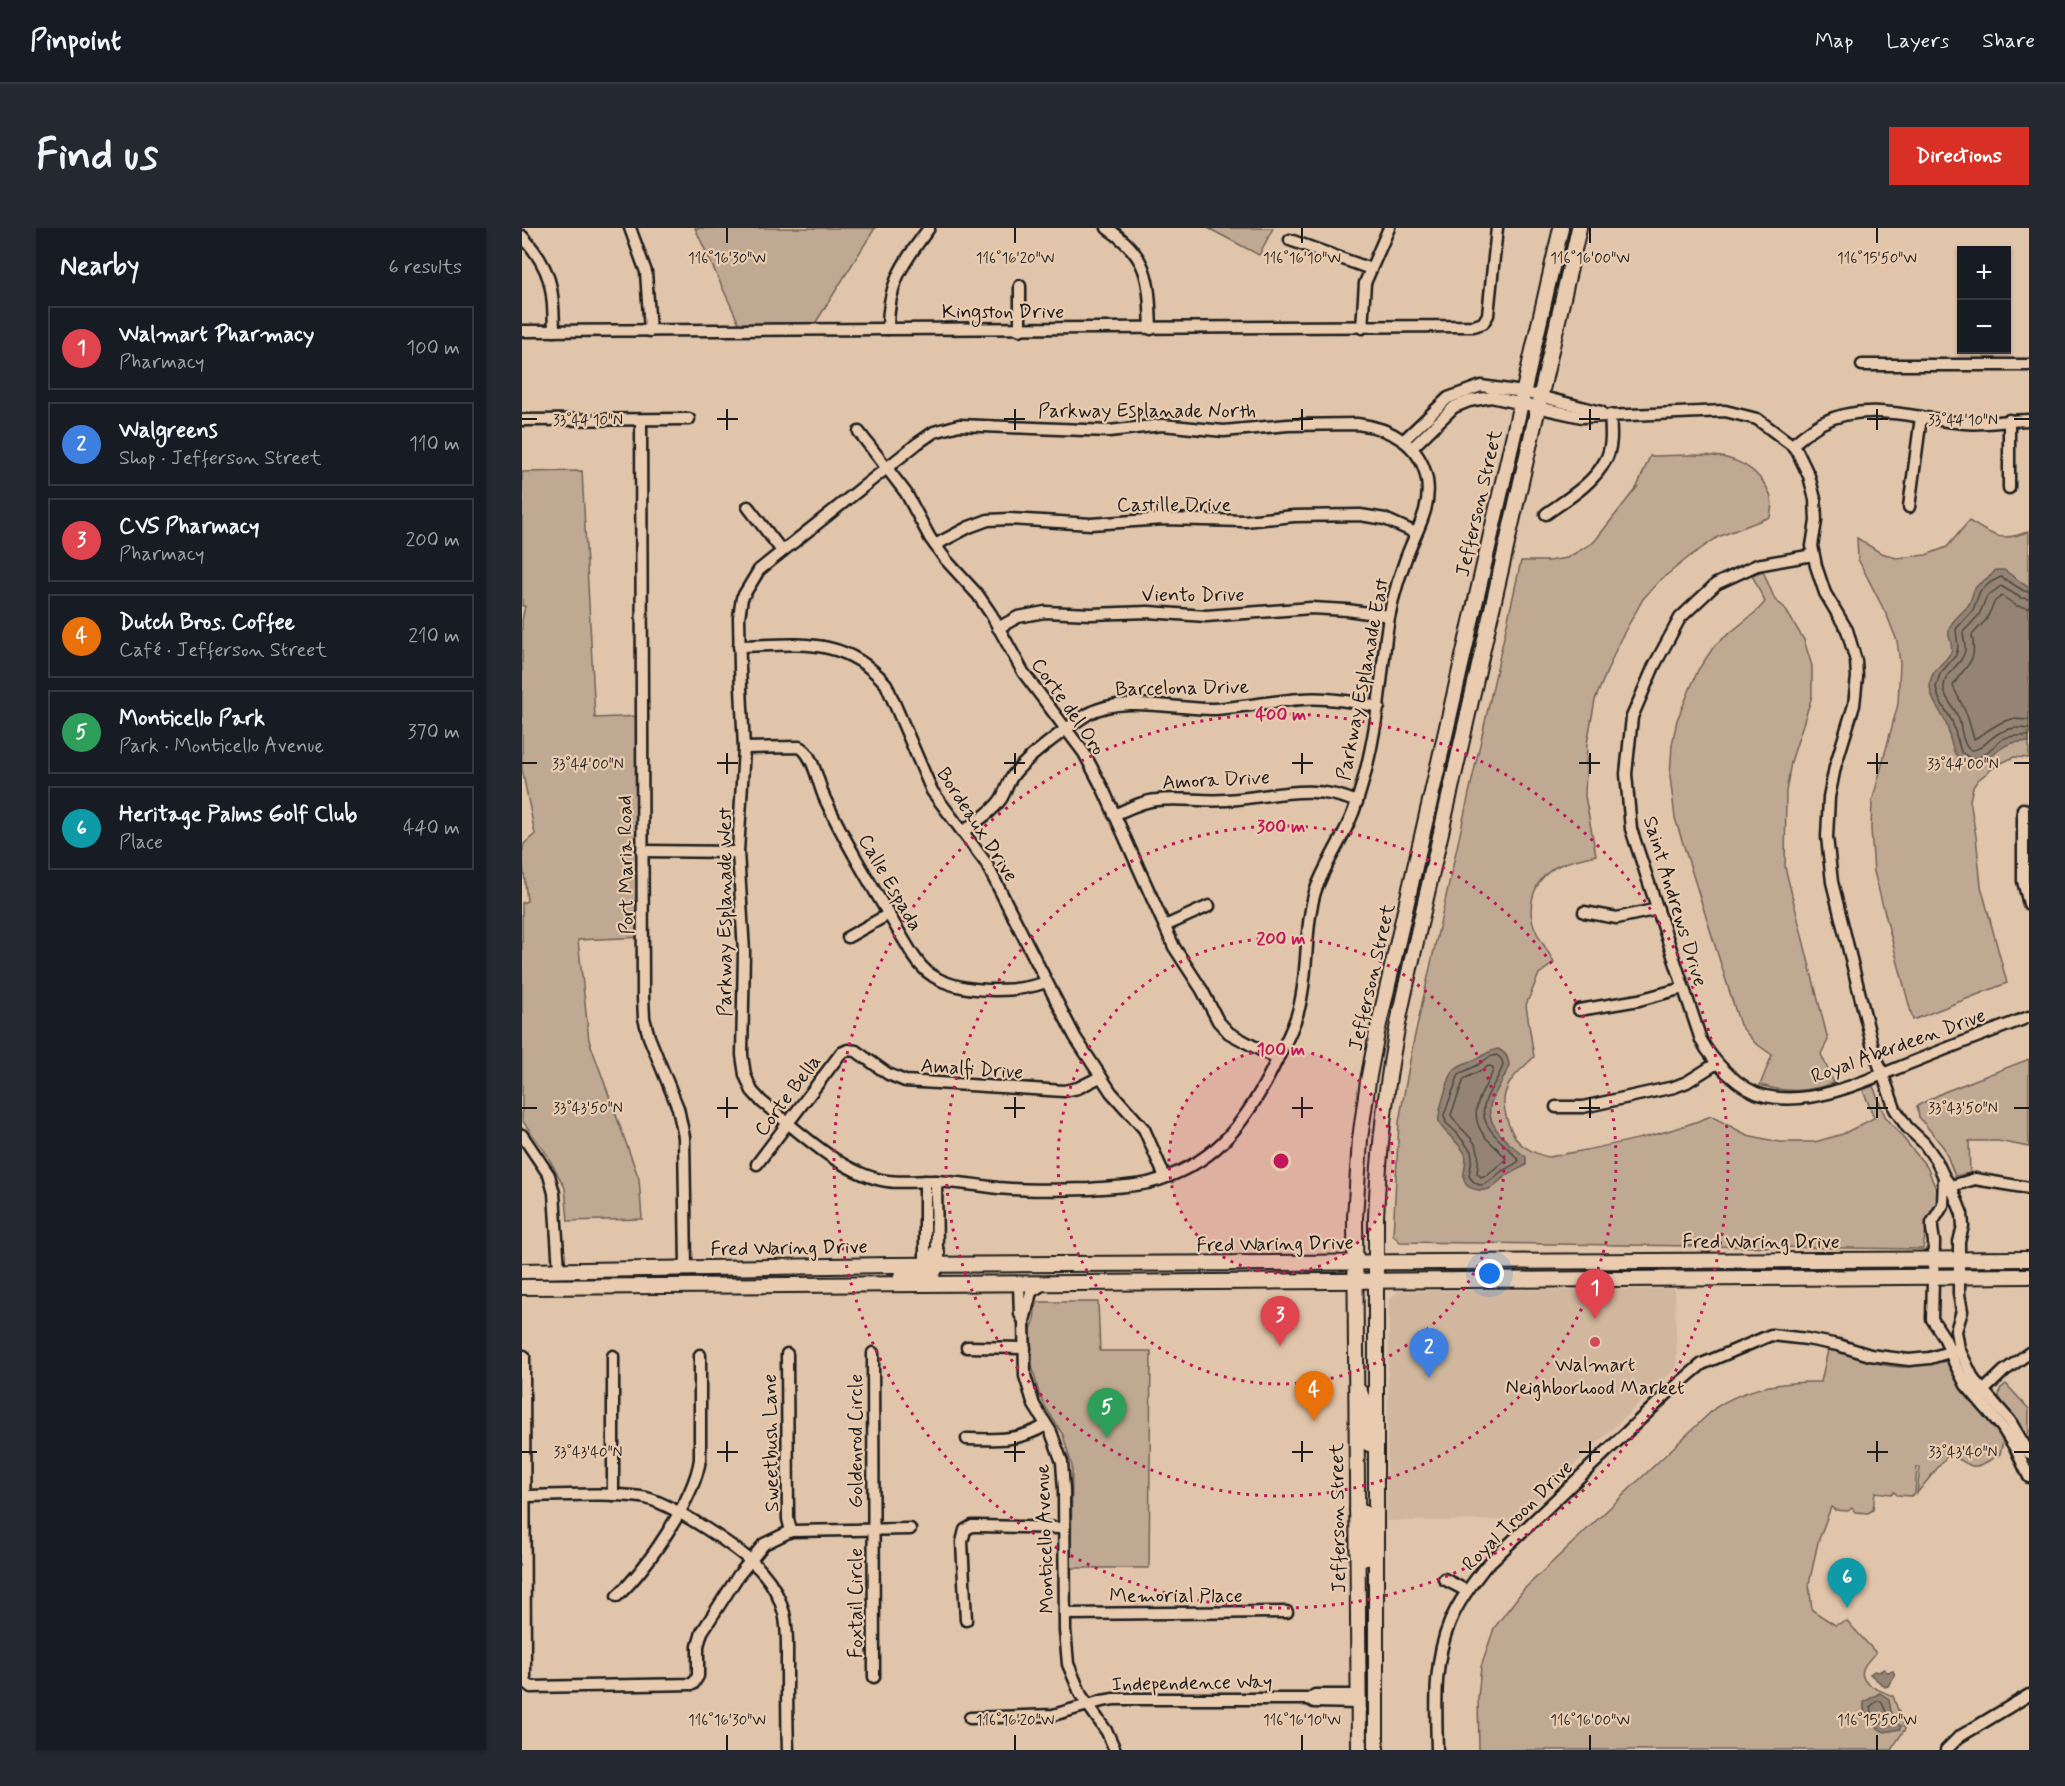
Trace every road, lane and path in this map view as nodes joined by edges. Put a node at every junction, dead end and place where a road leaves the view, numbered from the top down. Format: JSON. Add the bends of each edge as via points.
{"nodes":[{"id":1,"x":630,"y":228,"type":"edge"},
{"id":2,"x":928,"y":228,"type":"edge"},
{"id":3,"x":1107,"y":228,"type":"edge"},
{"id":4,"x":1389,"y":228,"type":"edge"},
{"id":5,"x":1497,"y":228,"type":"edge"},
{"id":6,"x":1561,"y":228,"type":"edge"},
{"id":7,"x":1579,"y":228,"type":"edge"},
{"id":8,"x":522,"y":236,"type":"edge"},
{"id":9,"x":1290,"y":240,"type":"dead end"},
{"id":10,"x":1371,"y":269,"type":"junction"},
{"id":11,"x":1020,"y":286,"type":"dead end"},
{"id":12,"x":1362,"y":328,"type":"junction"},
{"id":13,"x":888,"y":329,"type":"junction"},
{"id":14,"x":1150,"y":329,"type":"junction"},
{"id":15,"x":1020,"y":330,"type":"junction"},
{"id":16,"x":522,"y":331,"type":"edge"},
{"id":17,"x":554,"y":331,"type":"junction"},
{"id":18,"x":650,"y":331,"type":"junction"},
{"id":19,"x":1862,"y":365,"type":"dead end"},
{"id":20,"x":2029,"y":365,"type":"edge"},
{"id":21,"x":1530,"y":400,"type":"junction"},
{"id":22,"x":1610,"y":415,"type":"junction"},
{"id":23,"x":1921,"y":417,"type":"junction"},
{"id":24,"x":689,"y":419,"type":"dead end"},
{"id":25,"x":522,"y":420,"type":"edge"},
{"id":26,"x":641,"y":420,"type":"junction"},
{"id":27,"x":2009,"y":420,"type":"junction"},
{"id":28,"x":2029,"y":420,"type":"edge"},
{"id":29,"x":859,"y":432,"type":"dead end"},
{"id":30,"x":1408,"y":444,"type":"junction"},
{"id":31,"x":1792,"y":445,"type":"junction"},
{"id":32,"x":887,"y":468,"type":"junction"},
{"id":33,"x":2009,"y":488,"type":"dead end"},
{"id":34,"x":748,"y":507,"type":"dead end"},
{"id":35,"x":1909,"y":507,"type":"dead end"},
{"id":36,"x":835,"y":509,"type":"joint"},
{"id":37,"x":1546,"y":514,"type":"dead end"},
{"id":38,"x":1416,"y":533,"type":"junction"},
{"id":39,"x":935,"y":545,"type":"junction"},
{"id":40,"x":782,"y":551,"type":"junction"},
{"id":41,"x":1813,"y":555,"type":"junction"},
{"id":42,"x":1389,"y":616,"type":"junction"},
{"id":43,"x":998,"y":628,"type":"junction"},
{"id":44,"x":739,"y":646,"type":"junction"},
{"id":45,"x":1379,"y":707,"type":"junction"},
{"id":46,"x":1066,"y":729,"type":"junction"},
{"id":47,"x":744,"y":748,"type":"junction"},
{"id":48,"x":1357,"y":802,"type":"junction"},
{"id":49,"x":2023,"y":809,"type":"dead end"},
{"id":50,"x":1114,"y":815,"type":"junction"},
{"id":51,"x":963,"y":832,"type":"junction"},
{"id":52,"x":642,"y":851,"type":"junction"},
{"id":53,"x":738,"y":852,"type":"junction"},
{"id":54,"x":2029,"y":904,"type":"edge"},
{"id":55,"x":1209,"y":906,"type":"dead end"},
{"id":56,"x":1658,"y":909,"type":"junction"},
{"id":57,"x":1584,"y":912,"type":"dead end"},
{"id":58,"x":889,"y":914,"type":"junction"},
{"id":59,"x":1165,"y":926,"type":"junction"},
{"id":60,"x":848,"y":937,"type":"dead end"},
{"id":61,"x":1046,"y":981,"type":"junction"},
{"id":62,"x":1683,"y":988,"type":"junction"},
{"id":63,"x":1579,"y":1010,"type":"dead end"},
{"id":64,"x":2029,"y":1017,"type":"edge"},
{"id":65,"x":848,"y":1050,"type":"joint"},
{"id":66,"x":1277,"y":1059,"type":"junction"},
{"id":67,"x":1717,"y":1063,"type":"junction"},
{"id":68,"x":1882,"y":1074,"type":"junction"},
{"id":69,"x":1100,"y":1077,"type":"junction"},
{"id":70,"x":1556,"y":1107,"type":"dead end"},
{"id":71,"x":789,"y":1123,"type":"junction"},
{"id":72,"x":522,"y":1135,"type":"edge"},
{"id":73,"x":757,"y":1164,"type":"dead end"},
{"id":74,"x":1165,"y":1177,"type":"junction"},
{"id":75,"x":931,"y":1181,"type":"junction"},
{"id":76,"x":1946,"y":1184,"type":"junction"},
{"id":77,"x":2029,"y":1188,"type":"edge"},
{"id":78,"x":1934,"y":1259,"type":"junction"},
{"id":79,"x":1959,"y":1259,"type":"junction"},
{"id":80,"x":2029,"y":1259,"type":"edge"},
{"id":81,"x":933,"y":1261,"type":"junction"},
{"id":82,"x":1376,"y":1261,"type":"junction"},
{"id":83,"x":1355,"y":1262,"type":"junction"},
{"id":84,"x":1224,"y":1263,"type":"junction"},
{"id":85,"x":1094,"y":1264,"type":"junction"},
{"id":86,"x":686,"y":1268,"type":"junction"},
{"id":87,"x":559,"y":1270,"type":"junction"},
{"id":88,"x":522,"y":1271,"type":"edge"},
{"id":89,"x":2029,"y":1276,"type":"edge"},
{"id":90,"x":1933,"y":1277,"type":"junction"},
{"id":91,"x":1959,"y":1277,"type":"junction"},
{"id":92,"x":1355,"y":1281,"type":"junction"},
{"id":93,"x":1376,"y":1281,"type":"junction"},
{"id":94,"x":1162,"y":1283,"type":"junction"},
{"id":95,"x":855,"y":1285,"type":"junction"},
{"id":96,"x":1018,"y":1285,"type":"junction"},
{"id":97,"x":1042,"y":1285,"type":"junction"},
{"id":98,"x":522,"y":1287,"type":"edge"},
{"id":99,"x":1024,"y":1321,"type":"junction"},
{"id":100,"x":967,"y":1347,"type":"dead end"},
{"id":101,"x":1025,"y":1348,"type":"junction"},
{"id":102,"x":1954,"y":1350,"type":"junction"},
{"id":103,"x":873,"y":1353,"type":"dead end"},
{"id":104,"x":2029,"y":1353,"type":"edge"},
{"id":105,"x":700,"y":1354,"type":"dead end"},
{"id":106,"x":787,"y":1354,"type":"dead end"},
{"id":107,"x":525,"y":1356,"type":"dead end"},
{"id":108,"x":613,"y":1356,"type":"dead end"},
{"id":109,"x":1356,"y":1382,"type":"junction"},
{"id":110,"x":1981,"y":1394,"type":"junction"},
{"id":111,"x":1046,"y":1425,"type":"junction"},
{"id":112,"x":967,"y":1439,"type":"dead end"},
{"id":113,"x":1376,"y":1443,"type":"junction"},
{"id":114,"x":2029,"y":1453,"type":"edge"},
{"id":115,"x":2029,"y":1476,"type":"edge"},
{"id":116,"x":524,"y":1496,"type":"edge"},
{"id":117,"x":613,"y":1496,"type":"junction"},
{"id":118,"x":1357,"y":1510,"type":"junction"},
{"id":119,"x":679,"y":1513,"type":"junction"},
{"id":120,"x":1064,"y":1528,"type":"junction"},
{"id":121,"x":873,"y":1529,"type":"junction"},
{"id":122,"x":910,"y":1529,"type":"dead end"},
{"id":123,"x":791,"y":1531,"type":"junction"},
{"id":124,"x":751,"y":1559,"type":"junction"},
{"id":125,"x":1443,"y":1580,"type":"dead end"},
{"id":126,"x":1467,"y":1591,"type":"junction"},
{"id":127,"x":617,"y":1596,"type":"dead end"},
{"id":128,"x":1287,"y":1612,"type":"dead end"},
{"id":129,"x":1065,"y":1614,"type":"junction"},
{"id":130,"x":966,"y":1620,"type":"dead end"},
{"id":131,"x":1376,"y":1634,"type":"junction"},
{"id":132,"x":874,"y":1677,"type":"dead end"},
{"id":133,"x":2029,"y":1695,"type":"edge"},
{"id":134,"x":1359,"y":1699,"type":"junction"},
{"id":135,"x":1089,"y":1705,"type":"junction"},
{"id":136,"x":970,"y":1718,"type":"dead end"},
{"id":137,"x":788,"y":1750,"type":"edge"},
{"id":138,"x":1114,"y":1750,"type":"edge"},
{"id":139,"x":1359,"y":1750,"type":"edge"},
{"id":140,"x":1368,"y":1750,"type":"edge"},
{"id":141,"x":1376,"y":1750,"type":"edge"},
{"id":142,"x":1437,"y":1750,"type":"edge"},
{"id":143,"x":1946,"y":1750,"type":"edge"}],
"edges":[{"from":1,"to":18,"type":"street","via":[[646,272]]},
{"from":2,"to":13,"type":"street","via":[[894,281]]},
{"from":3,"to":14,"type":"street","via":[[1133,250],[1146,272]]},
{"from":4,"to":10,"type":"street"},
{"from":5,"to":12,"type":"street","name":"Kingston Drive","via":[[1488,315],[1484,322],[1474,326]]},
{"from":6,"to":21,"type":"main road","name":"Jefferson Street"},
{"from":7,"to":21,"type":"main road","name":"Jefferson Street"},
{"from":8,"to":17,"type":"street","via":[[542,261],[552,284]]},
{"from":9,"to":10,"type":"street"},
{"from":10,"to":12,"type":"street","via":[[1365,283]]},
{"from":11,"to":15,"type":"street"},
{"from":12,"to":14,"type":"street","name":"Kingston Drive"},
{"from":13,"to":15,"type":"street","name":"Kingston Drive"},
{"from":13,"to":18,"type":"street","name":"Kingston Drive"},
{"from":14,"to":15,"type":"street","name":"Kingston Drive"},
{"from":16,"to":17,"type":"street","name":"Kingston Drive"},
{"from":17,"to":18,"type":"street","name":"Kingston Drive"},
{"from":19,"to":20,"type":"street"},
{"from":21,"to":22,"type":"street","via":[[1582,417]]},
{"from":21,"to":30,"type":"street","via":[[1492,386],[1465,390],[1436,408]]},
{"from":21,"to":82,"type":"main road","name":"Jefferson Street","via":[[1394,1038],[1380,1142]]},
{"from":21,"to":83,"type":"main road","name":"Jefferson Street","via":[[1368,1081],[1358,1161]]},
{"from":22,"to":31,"type":"street","via":[[1725,411],[1757,419]]},
{"from":22,"to":37,"type":"street","via":[[1606,460],[1582,488]]},
{"from":23,"to":27,"type":"street","via":[[1977,424]]},
{"from":23,"to":31,"type":"street","via":[[1857,412],[1833,418]]},
{"from":23,"to":35,"type":"street"},
{"from":24,"to":26,"type":"street"},
{"from":25,"to":26,"type":"street"},
{"from":26,"to":52,"type":"street","name":"Port Maria Road"},
{"from":27,"to":28,"type":"street"},
{"from":27,"to":33,"type":"street"},
{"from":29,"to":32,"type":"street","name":"Corte del Oro"},
{"from":30,"to":32,"type":"street","name":"Parkway Esplanade North","via":[[1390,431],[1357,424],[1288,424],[1224,431],[1161,425],[1108,431],[959,425],[934,432]]},
{"from":30,"to":38,"type":"street","name":"Parkway Esplanade East","via":[[1427,478],[1428,497]]},
{"from":31,"to":41,"type":"street","via":[[1806,467],[1815,498]]},
{"from":32,"to":36,"type":"street","name":"Parkway Esplanade North"},
{"from":32,"to":39,"type":"street","name":"Corte del Oro","via":[[915,507]]},
{"from":34,"to":40,"type":"street"},
{"from":36,"to":40,"type":"street","name":"Parkway Esplanade West"},
{"from":38,"to":39,"type":"street","name":"Castille Drive","via":[[1385,519],[1360,515],[1091,524],[1010,519],[978,523]]},
{"from":38,"to":42,"type":"street","name":"Parkway Esplanade East"},
{"from":39,"to":43,"type":"street","name":"Corte del Oro","via":[[978,595]]},
{"from":40,"to":44,"type":"street","name":"Parkway Esplanade West","via":[[759,570],[742,598]]},
{"from":41,"to":56,"type":"street","name":"Saint Andrews Drive","via":[[1757,565],[1716,584],[1680,618],[1654,666],[1632,717],[1626,774],[1631,829]]},
{"from":41,"to":68,"type":"street","via":[[1819,579],[1847,630],[1856,661],[1856,692],[1832,781],[1827,837],[1832,882]]},
{"from":42,"to":43,"type":"street","name":"Viento Drive","via":[[1311,608],[1206,616],[1045,612],[1018,617]]},
{"from":42,"to":45,"type":"street","name":"Parkway Esplanade East"},
{"from":43,"to":46,"type":"street","name":"Corte del Oro","via":[[1023,672]]},
{"from":44,"to":47,"type":"street","name":"Parkway Esplanade West"},
{"from":44,"to":51,"type":"street","name":"Bordeaux Drive","via":[[824,646],[853,655],[876,672],[896,704],[932,790]]},
{"from":45,"to":46,"type":"street","name":"Barcelona Drive","via":[[1324,699],[1214,709],[1108,706]]},
{"from":45,"to":48,"type":"street","name":"Parkway Esplanade East"},
{"from":46,"to":50,"type":"street","name":"Corte del Oro","via":[[1084,753]]},
{"from":46,"to":51,"type":"street","name":"Barcelona Drive","via":[[1013,775],[989,813]]},
{"from":47,"to":53,"type":"street","name":"Parkway Esplanade West"},
{"from":47,"to":58,"type":"street","name":"Calle Espada","via":[[804,749],[834,819]]},
{"from":48,"to":50,"type":"street","name":"Amora Drive","via":[[1321,792],[1289,792],[1229,800],[1156,800]]},
{"from":48,"to":66,"type":"street","name":"Parkway Esplanade East","via":[[1315,893],[1298,1012]]},
{"from":49,"to":54,"type":"street","via":[[2023,881]]},
{"from":50,"to":59,"type":"street","name":"Corte del Oro"},
{"from":51,"to":61,"type":"street","name":"Bordeaux Drive","via":[[986,863]]},
{"from":52,"to":53,"type":"street"},
{"from":52,"to":86,"type":"street","name":"Port Maria Road","via":[[644,1018],[678,1108],[684,1137]]},
{"from":53,"to":71,"type":"street","name":"Parkway Esplanade West","via":[[745,1075],[762,1102]]},
{"from":55,"to":59,"type":"street"},
{"from":56,"to":57,"type":"street","via":[[1617,918]]},
{"from":56,"to":62,"type":"street","name":"Saint Andrews Drive"},
{"from":58,"to":60,"type":"street"},
{"from":58,"to":61,"type":"street","name":"Calle Espada","via":[[920,965],[950,984],[1019,989]]},
{"from":59,"to":66,"type":"street","name":"Corte del Oro","via":[[1218,1021],[1229,1033]]},
{"from":61,"to":69,"type":"street","name":"Bordeaux Drive"},
{"from":62,"to":63,"type":"street"},
{"from":62,"to":67,"type":"street","name":"Saint Andrews Drive","via":[[1701,1040]]},
{"from":64,"to":68,"type":"street","name":"Royal Aberdeen Drive"},
{"from":65,"to":69,"type":"street","name":"Amalfi Drive","via":[[856,1051],[905,1082],[1064,1091]]},
{"from":65,"to":71,"type":"street","name":"Corte Bella","via":[[841,1053]]},
{"from":66,"to":74,"type":"street","name":"Parkway Esplanade East","via":[[1242,1122],[1206,1156]]},
{"from":67,"to":68,"type":"street","name":"Royal Aberdeen Drive","via":[[1736,1081],[1762,1095],[1787,1099],[1821,1094]]},
{"from":67,"to":70,"type":"street","via":[[1674,1087],[1583,1107]]},
{"from":68,"to":76,"type":"street","via":[[1900,1118],[1930,1151]]},
{"from":69,"to":74,"type":"street","name":"Bordeaux Drive","via":[[1143,1129]]},
{"from":71,"to":73,"type":"street","name":"Corte Bella"},
{"from":71,"to":75,"type":"street","name":"Parkway Esplanade West","via":[[838,1162],[855,1170],[888,1181]]},
{"from":72,"to":87,"type":"street","via":[[549,1175],[554,1193]]},
{"from":74,"to":75,"type":"street","name":"Parkway Esplanade East","via":[[1124,1186],[1037,1191]]},
{"from":75,"to":81,"type":"street"},
{"from":75,"to":81,"type":"street"},
{"from":76,"to":77,"type":"street","via":[[1975,1179]]},
{"from":76,"to":78,"type":"street","via":[[1943,1205],[1932,1223]]},
{"from":76,"to":79,"type":"street","via":[[1963,1220]]},
{"from":78,"to":79,"type":"main road","name":"Fred Waring Drive"},
{"from":78,"to":82,"type":"main road","name":"Fred Waring Drive"},
{"from":78,"to":90,"type":"street"},
{"from":79,"to":80,"type":"main road","name":"Fred Waring Drive"},
{"from":79,"to":91,"type":"street"},
{"from":81,"to":85,"type":"main road","name":"Fred Waring Drive"},
{"from":81,"to":86,"type":"main road","name":"Fred Waring Drive"},
{"from":81,"to":95,"type":"main road","via":[[936,1270],[930,1274]]},
{"from":82,"to":83,"type":"main road","name":"Fred Waring Drive"},
{"from":82,"to":93,"type":"main road","name":"Jefferson Street"},
{"from":83,"to":84,"type":"main road","name":"Fred Waring Drive"},
{"from":83,"to":92,"type":"main road","name":"Jefferson Street"},
{"from":84,"to":85,"type":"main road","name":"Fred Waring Drive"},
{"from":84,"to":94,"type":"main road","via":[[1170,1271],[1164,1274]]},
{"from":85,"to":96,"type":"main road","via":[[1070,1271],[1026,1273]]},
{"from":86,"to":87,"type":"main road","name":"Fred Waring Drive"},
{"from":87,"to":88,"type":"main road","name":"Fred Waring Drive"},
{"from":89,"to":91,"type":"main road","name":"Fred Waring Drive"},
{"from":90,"to":91,"type":"main road","name":"Fred Waring Drive"},
{"from":90,"to":93,"type":"main road","name":"Fred Waring Drive"},
{"from":90,"to":102,"type":"street","via":[[1932,1319]]},
{"from":91,"to":102,"type":"street","via":[[1962,1311]]},
{"from":92,"to":93,"type":"main road","name":"Fred Waring Drive"},
{"from":92,"to":94,"type":"main road","name":"Fred Waring Drive"},
{"from":92,"to":109,"type":"main road","name":"Jefferson Street"},
{"from":93,"to":113,"type":"main road","name":"Jefferson Street"},
{"from":94,"to":97,"type":"main road","name":"Fred Waring Drive"},
{"from":95,"to":96,"type":"main road","name":"Fred Waring Drive"},
{"from":95,"to":98,"type":"main road","name":"Fred Waring Drive"},
{"from":96,"to":97,"type":"main road","name":"Fred Waring Drive"},
{"from":96,"to":99,"type":"street","name":"Monticello Avenue"},
{"from":97,"to":99,"type":"street","name":"Monticello Avenue","via":[[1031,1292]]},
{"from":99,"to":101,"type":"street","name":"Monticello Avenue"},
{"from":100,"to":101,"type":"street"},
{"from":101,"to":111,"type":"street","name":"Monticello Avenue","via":[[1029,1391]]},
{"from":102,"to":110,"type":"street","via":[[1962,1378]]},
{"from":102,"to":126,"type":"street","name":"Royal Troon Drive","via":[[1910,1360],[1771,1335],[1702,1364],[1485,1568]]},
{"from":103,"to":121,"type":"street","name":"Goldenrod Circle"},
{"from":104,"to":110,"type":"street"},
{"from":105,"to":119,"type":"street","via":[[700,1459],[698,1474]]},
{"from":106,"to":123,"type":"street","name":"Sweetbush Lane"},
{"from":107,"to":116,"type":"street"},
{"from":108,"to":117,"type":"street"},
{"from":109,"to":113,"type":"main road","via":[[1365,1405],[1366,1442]]},
{"from":109,"to":118,"type":"main road","name":"Jefferson Street"},
{"from":110,"to":114,"type":"street","via":[[2010,1421]]},
{"from":110,"to":115,"type":"street"},
{"from":111,"to":112,"type":"street","via":[[1017,1438]]},
{"from":111,"to":120,"type":"street","name":"Monticello Avenue","via":[[1062,1462]]},
{"from":113,"to":131,"type":"main road","name":"Jefferson Street"},
{"from":116,"to":117,"type":"street"},
{"from":116,"to":124,"type":"street","via":[[525,1674],[528,1685],[537,1688],[693,1684],[698,1676],[702,1632]]},
{"from":117,"to":119,"type":"street","via":[[642,1497]]},
{"from":118,"to":131,"type":"main road","via":[[1365,1513],[1366,1518],[1367,1577]]},
{"from":118,"to":134,"type":"main road","name":"Jefferson Street"},
{"from":119,"to":124,"type":"street"},
{"from":119,"to":127,"type":"street","via":[[633,1581]]},
{"from":120,"to":129,"type":"street","name":"Monticello Avenue"},
{"from":120,"to":130,"type":"street","via":[[968,1528],[962,1542]]},
{"from":121,"to":122,"type":"street"},
{"from":121,"to":123,"type":"street"},
{"from":121,"to":132,"type":"street","name":"Foxtail Circle"},
{"from":123,"to":124,"type":"street","via":[[764,1544]]},
{"from":124,"to":137,"type":"street","via":[[777,1594],[784,1616]]},
{"from":125,"to":126,"type":"street"},
{"from":126,"to":142,"type":"street","name":"Royal Troon Drive","via":[[1450,1621],[1441,1653],[1436,1688]]},
{"from":128,"to":129,"type":"street","name":"Memorial Place"},
{"from":129,"to":135,"type":"street","name":"Monticello Avenue","via":[[1068,1664]]},
{"from":131,"to":141,"type":"main road","name":"Jefferson Street"},
{"from":133,"to":143,"type":"street","via":[[1959,1737]]},
{"from":134,"to":135,"type":"street","name":"Independence Way","via":[[1315,1695],[1309,1699],[1114,1699]]},
{"from":134,"to":139,"type":"main road","name":"Jefferson Street"},
{"from":134,"to":140,"type":"main road","via":[[1365,1696],[1367,1702]]},
{"from":135,"to":136,"type":"street","name":"Independence Way","via":[[1042,1717]]},
{"from":135,"to":138,"type":"street","name":"Monticello Avenue"}]}
